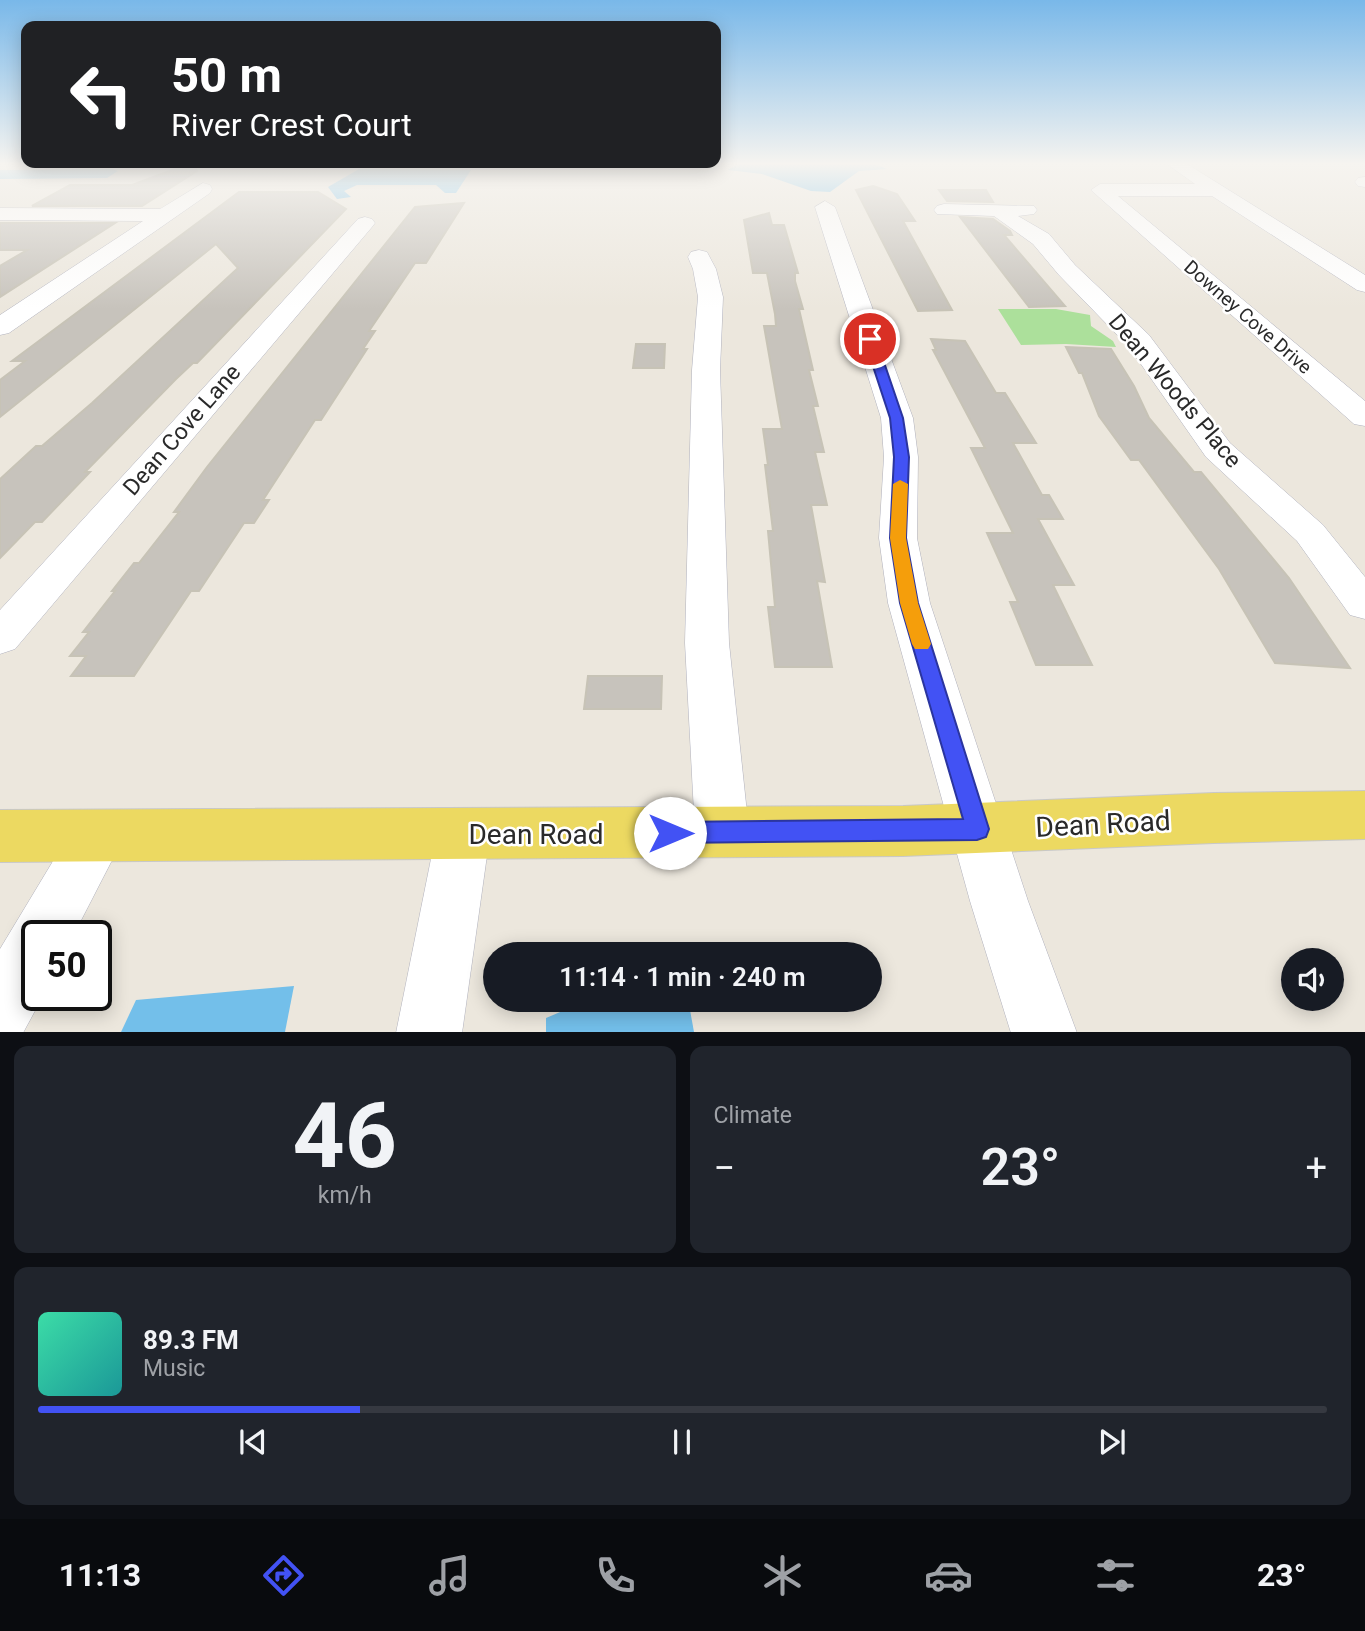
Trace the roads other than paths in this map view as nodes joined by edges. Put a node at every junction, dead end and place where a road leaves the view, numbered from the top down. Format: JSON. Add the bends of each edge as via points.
{"nodes":[{"id":1,"x":167,"y":212,"type":"edge"},
{"id":2,"x":827,"y":212,"type":"edge"},
{"id":3,"x":1004,"y":212,"type":"edge"},
{"id":4,"x":1126,"y":212,"type":"edge"},
{"id":5,"x":1250,"y":212,"type":"edge"},
{"id":6,"x":0,"y":214,"type":"edge"},
{"id":7,"x":163,"y":215,"type":"junction"},
{"id":8,"x":365,"y":223,"type":"dead end"},
{"id":9,"x":699,"y":257,"type":"dead end"},
{"id":10,"x":1365,"y":285,"type":"edge"},
{"id":11,"x":0,"y":327,"type":"edge"},
{"id":12,"x":1365,"y":416,"type":"edge"},
{"id":13,"x":1365,"y":605,"type":"edge"},
{"id":14,"x":0,"y":638,"type":"edge"},
{"id":15,"x":1365,"y":815,"type":"edge"},
{"id":16,"x":977,"y":829,"type":"junction"},
{"id":17,"x":722,"y":832,"type":"junction"},
{"id":18,"x":463,"y":834,"type":"junction"},
{"id":19,"x":98,"y":835,"type":"junction"},
{"id":20,"x":0,"y":836,"type":"edge"},
{"id":21,"x":50,"y":920,"type":"edge"},
{"id":22,"x":21,"y":973,"type":"edge"},
{"id":23,"x":0,"y":1011,"type":"edge"},
{"id":24,"x":429,"y":1032,"type":"edge"},
{"id":25,"x":1044,"y":1032,"type":"edge"}],
"edges":[{"from":1,"to":7,"type":"street"},
{"from":2,"to":16,"type":"street","via":[[897,418],[901,457],[898,538],[909,603]]},
{"from":3,"to":13,"type":"street","name":"Dean Woods Place","via":[[1041,239],[1139,341],[1218,450],[1310,533]]},
{"from":4,"to":12,"type":"street","name":"Downey Cove Drive"},
{"from":5,"to":10,"type":"street"},
{"from":6,"to":7,"type":"street"},
{"from":7,"to":11,"type":"street"},
{"from":8,"to":14,"type":"street","name":"Dean Cove Lane"},
{"from":9,"to":17,"type":"street","via":[[706,269],[708,293],[707,631]]},
{"from":15,"to":16,"type":"main road","name":"Dean Road"},
{"from":16,"to":17,"type":"main road","name":"Dean Road"},
{"from":16,"to":25,"type":"street"},
{"from":17,"to":18,"type":"main road","name":"Dean Road"},
{"from":18,"to":19,"type":"main road","name":"Dean Road"},
{"from":18,"to":24,"type":"street"},
{"from":19,"to":20,"type":"main road","name":"Dean Road"},
{"from":19,"to":21,"type":"street"},
{"from":22,"to":23,"type":"street"}]}
